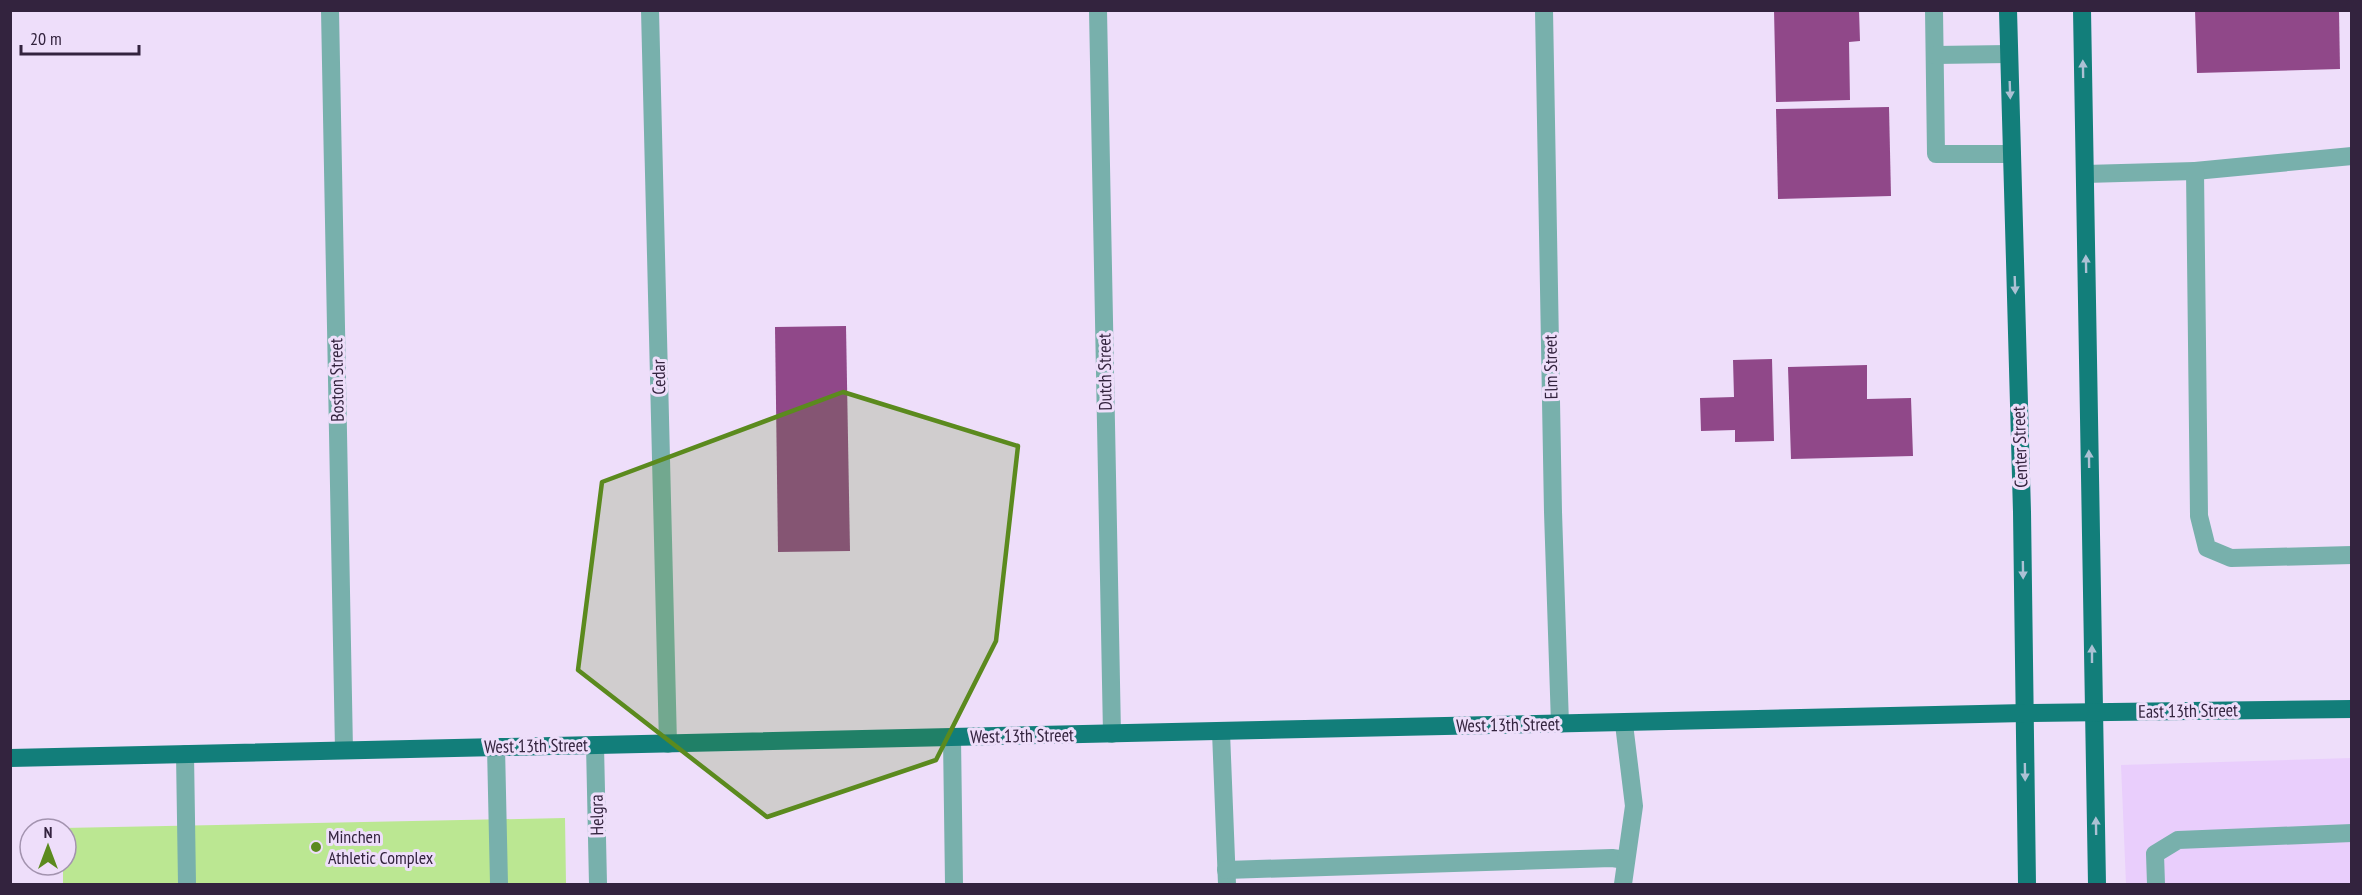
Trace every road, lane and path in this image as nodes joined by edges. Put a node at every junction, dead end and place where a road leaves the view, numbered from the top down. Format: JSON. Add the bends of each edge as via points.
{"nodes":[{"id":1,"x":330,"y":10,"type":"edge"},
{"id":2,"x":650,"y":10,"type":"edge"},
{"id":3,"x":1098,"y":10,"type":"edge"},
{"id":4,"x":1544,"y":10,"type":"edge"},
{"id":5,"x":1934,"y":10,"type":"edge"},
{"id":6,"x":2008,"y":10,"type":"edge"},
{"id":7,"x":2082,"y":10,"type":"edge"},
{"id":8,"x":2009,"y":54,"type":"junction"},
{"id":9,"x":1935,"y":55,"type":"junction"},
{"id":10,"x":2012,"y":154,"type":"junction"},
{"id":11,"x":2352,"y":156,"type":"edge"},
{"id":12,"x":2195,"y":171,"type":"junction"},
{"id":13,"x":2085,"y":174,"type":"junction"},
{"id":14,"x":2352,"y":555,"type":"edge"},
{"id":15,"x":2352,"y":709,"type":"edge"},
{"id":16,"x":2093,"y":712,"type":"junction"},
{"id":17,"x":2025,"y":713,"type":"junction"},
{"id":18,"x":1560,"y":724,"type":"junction"},
{"id":19,"x":1624,"y":724,"type":"junction"},
{"id":20,"x":1221,"y":732,"type":"junction"},
{"id":21,"x":1112,"y":734,"type":"junction"},
{"id":22,"x":952,"y":738,"type":"junction"},
{"id":23,"x":668,"y":744,"type":"junction"},
{"id":24,"x":595,"y":745,"type":"junction"},
{"id":25,"x":496,"y":747,"type":"junction"},
{"id":26,"x":344,"y":750,"type":"junction"},
{"id":27,"x":185,"y":754,"type":"junction"},
{"id":28,"x":13,"y":757,"type":"edge"},
{"id":29,"x":2352,"y":833,"type":"edge"},
{"id":30,"x":1626,"y":860,"type":"junction"},
{"id":31,"x":1227,"y":877,"type":"edge"},
{"id":32,"x":187,"y":885,"type":"edge"},
{"id":33,"x":499,"y":885,"type":"edge"},
{"id":34,"x":598,"y":885,"type":"edge"},
{"id":35,"x":954,"y":885,"type":"edge"},
{"id":36,"x":1623,"y":885,"type":"edge"},
{"id":37,"x":2027,"y":885,"type":"edge"},
{"id":38,"x":2097,"y":885,"type":"edge"},
{"id":39,"x":2156,"y":885,"type":"edge"}],
"edges":[{"from":1,"to":26,"type":"street","name":"Boston Street"},
{"from":2,"to":23,"type":"street","name":"Cedar"},
{"from":3,"to":21,"type":"street","name":"Dutch Street"},
{"from":4,"to":18,"type":"street","name":"Elm Street"},
{"from":5,"to":9,"type":"street"},
{"from":6,"to":8,"type":"main road","name":"Center Street"},
{"from":13,"to":7,"type":"main road","one_way":true},
{"from":8,"to":9,"type":"street"},
{"from":8,"to":10,"type":"main road","name":"Center Street","one_way":true},
{"from":9,"to":10,"type":"street","via":[[1936,154]]},
{"from":10,"to":17,"type":"main road","name":"Center Street","one_way":true},
{"from":11,"to":12,"type":"street"},
{"from":12,"to":13,"type":"street"},
{"from":12,"to":14,"type":"street","via":[[2199,516],[2207,548],[2231,558]]},
{"from":16,"to":13,"type":"main road","one_way":true},
{"from":15,"to":16,"type":"main road","name":"East 13th Street"},
{"from":16,"to":17,"type":"main road","name":"East 13th Street"},
{"from":38,"to":16,"type":"main road","one_way":true},
{"from":17,"to":19,"type":"main road","name":"West 13th Street"},
{"from":17,"to":37,"type":"main road","name":"Center Street","one_way":true},
{"from":18,"to":19,"type":"main road","name":"West 13th Street"},
{"from":18,"to":20,"type":"main road","name":"West 13th Street"},
{"from":19,"to":30,"type":"street","via":[[1634,806]]},
{"from":20,"to":21,"type":"main road","name":"West 13th Street"},
{"from":20,"to":31,"type":"street"},
{"from":21,"to":22,"type":"main road","name":"West 13th Street"},
{"from":22,"to":23,"type":"main road","name":"West 13th Street"},
{"from":22,"to":35,"type":"street"},
{"from":23,"to":24,"type":"main road","name":"West 13th Street"},
{"from":24,"to":25,"type":"main road","name":"West 13th Street"},
{"from":24,"to":34,"type":"street","name":"Helgra"},
{"from":25,"to":26,"type":"main road","name":"West 13th Street"},
{"from":25,"to":33,"type":"street"},
{"from":26,"to":27,"type":"main road","name":"West 13th Street"},
{"from":27,"to":28,"type":"main road","name":"West 13th Street"},
{"from":27,"to":32,"type":"street"},
{"from":29,"to":39,"type":"street","via":[[2178,840],[2156,854]]},
{"from":30,"to":31,"type":"street"},
{"from":30,"to":36,"type":"street"}]}
